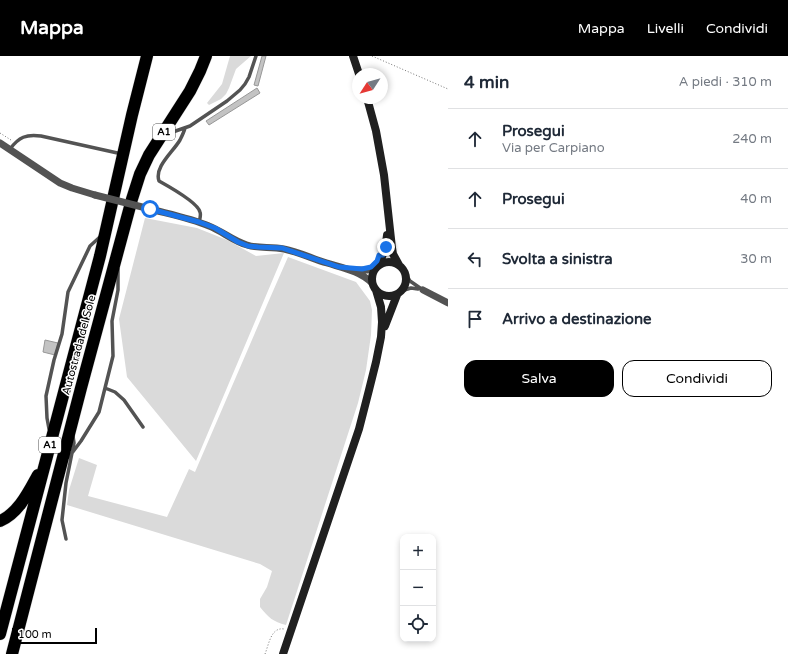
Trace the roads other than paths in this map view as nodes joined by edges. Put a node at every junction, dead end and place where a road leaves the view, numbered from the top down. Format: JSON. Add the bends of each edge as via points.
{"nodes":[{"id":1,"x":147,"y":56,"type":"edge"},
{"id":2,"x":206,"y":56,"type":"edge"},
{"id":3,"x":256,"y":56,"type":"edge"},
{"id":4,"x":352,"y":56,"type":"edge"},
{"id":5,"x":357,"y":68,"type":"edge"},
{"id":6,"x":369,"y":104,"type":"edge"},
{"id":7,"x":186,"y":128,"type":"junction"},
{"id":8,"x":162,"y":135,"type":"junction"},
{"id":9,"x":0,"y":143,"type":"edge"},
{"id":10,"x":10,"y":149,"type":"junction"},
{"id":11,"x":123,"y":154,"type":"junction"},
{"id":12,"x":389,"y":216,"type":"junction"},
{"id":13,"x":199,"y":222,"type":"junction"},
{"id":14,"x":105,"y":233,"type":"junction"},
{"id":15,"x":119,"y":248,"type":"junction"},
{"id":16,"x":399,"y":265,"type":"junction"},
{"id":17,"x":376,"y":267,"type":"junction"},
{"id":18,"x":346,"y":269,"type":"junction"},
{"id":19,"x":406,"y":274,"type":"junction"},
{"id":20,"x":374,"y":286,"type":"junction"},
{"id":21,"x":423,"y":290,"type":"junction"},
{"id":22,"x":399,"y":293,"type":"junction"},
{"id":23,"x":448,"y":303,"type":"edge"},
{"id":24,"x":381,"y":337,"type":"junction"},
{"id":25,"x":105,"y":388,"type":"junction"},
{"id":26,"x":72,"y":422,"type":"junction"},
{"id":27,"x":143,"y":427,"type":"dead end"},
{"id":28,"x":52,"y":440,"type":"junction"},
{"id":29,"x":72,"y":453,"type":"junction"},
{"id":30,"x":46,"y":461,"type":"junction"},
{"id":31,"x":62,"y":461,"type":"junction"},
{"id":32,"x":49,"y":514,"type":"junction"},
{"id":33,"x":0,"y":521,"type":"edge"},
{"id":34,"x":66,"y":539,"type":"dead end"},
{"id":35,"x":1,"y":630,"type":"edge"},
{"id":36,"x":12,"y":654,"type":"edge"},
{"id":37,"x":20,"y":654,"type":"edge"},
{"id":38,"x":283,"y":654,"type":"edge"}],
"edges":[{"from":1,"to":11,"type":"highway","name":"Autostrada del Sole","number":"A1"},
{"from":2,"to":8,"type":"highway","name":"Autostrada del Sole","number":"A1","via":[[190,91]]},
{"from":3,"to":7,"type":"lane","via":[[249,77],[240,90]]},
{"from":4,"to":5,"type":"main road"},
{"from":6,"to":12,"type":"main road","via":[[380,150]]},
{"from":7,"to":8,"type":"lane"},
{"from":7,"to":13,"type":"lane","via":[[161,166],[158,178],[199,209]]},
{"from":8,"to":15,"type":"highway","name":"Autostrada del Sole","number":"A1","via":[[140,174]]},
{"from":9,"to":10,"type":"street"},
{"from":10,"to":11,"type":"lane","via":[[15,142],[32,135]]},
{"from":10,"to":13,"type":"street","bridge":true,"via":[[72,188]]},
{"from":11,"to":14,"type":"highway","name":"Autostrada del Sole","number":"A1"},
{"from":12,"to":16,"type":"main road","via":[[392,248]]},
{"from":12,"to":17,"type":"main road","via":[[386,247]]},
{"from":13,"to":18,"type":"street","via":[[248,246],[290,250]]},
{"from":14,"to":28,"type":"highway","name":"Autostrada del Sole","number":"A1"},
{"from":14,"to":28,"type":"lane","number":"A1","via":[[90,246],[68,292],[62,334],[46,396]]},
{"from":15,"to":25,"type":"lane","via":[[118,290],[112,321],[113,356]]},
{"from":15,"to":26,"type":"highway","name":"Autostrada del Sole","number":"A1"},
{"from":16,"to":17,"type":"main road","via":[[388,261]]},
{"from":16,"to":19,"type":"main road"},
{"from":17,"to":18,"type":"street","via":[[367,270]]},
{"from":17,"to":20,"type":"main road","via":[[372,273]]},
{"from":18,"to":20,"type":"street","via":[[362,275]]},
{"from":19,"to":21,"type":"lane","via":[[410,281]]},
{"from":19,"to":22,"type":"main road","via":[[405,286]]},
{"from":20,"to":22,"type":"main road","via":[[385,296]]},
{"from":20,"to":24,"type":"main road","via":[[382,307]]},
{"from":21,"to":22,"type":"lane","via":[[411,288]]},
{"from":21,"to":23,"type":"street"},
{"from":22,"to":24,"type":"main road"},
{"from":24,"to":38,"type":"main road","via":[[359,429]]},
{"from":25,"to":27,"type":"lane","via":[[124,400]]},
{"from":25,"to":29,"type":"lane","via":[[99,412]]},
{"from":26,"to":29,"type":"lane"},
{"from":26,"to":31,"type":"highway","name":"Autostrada del Sole","number":"A1"},
{"from":28,"to":30,"type":"highway","name":"Autostrada del Sole","number":"A1"},
{"from":29,"to":31,"type":"lane"},
{"from":29,"to":34,"type":"lane","via":[[62,520]]},
{"from":30,"to":33,"type":"highway","via":[[21,504]]},
{"from":30,"to":35,"type":"highway","name":"Autostrada del Sole","number":"A1"},
{"from":31,"to":32,"type":"highway","name":"Autostrada del Sole","number":"A1"},
{"from":32,"to":36,"type":"highway","name":"Autostrada del Sole","number":"A1"},
{"from":32,"to":37,"type":"highway","via":[[29,621]]}]}
